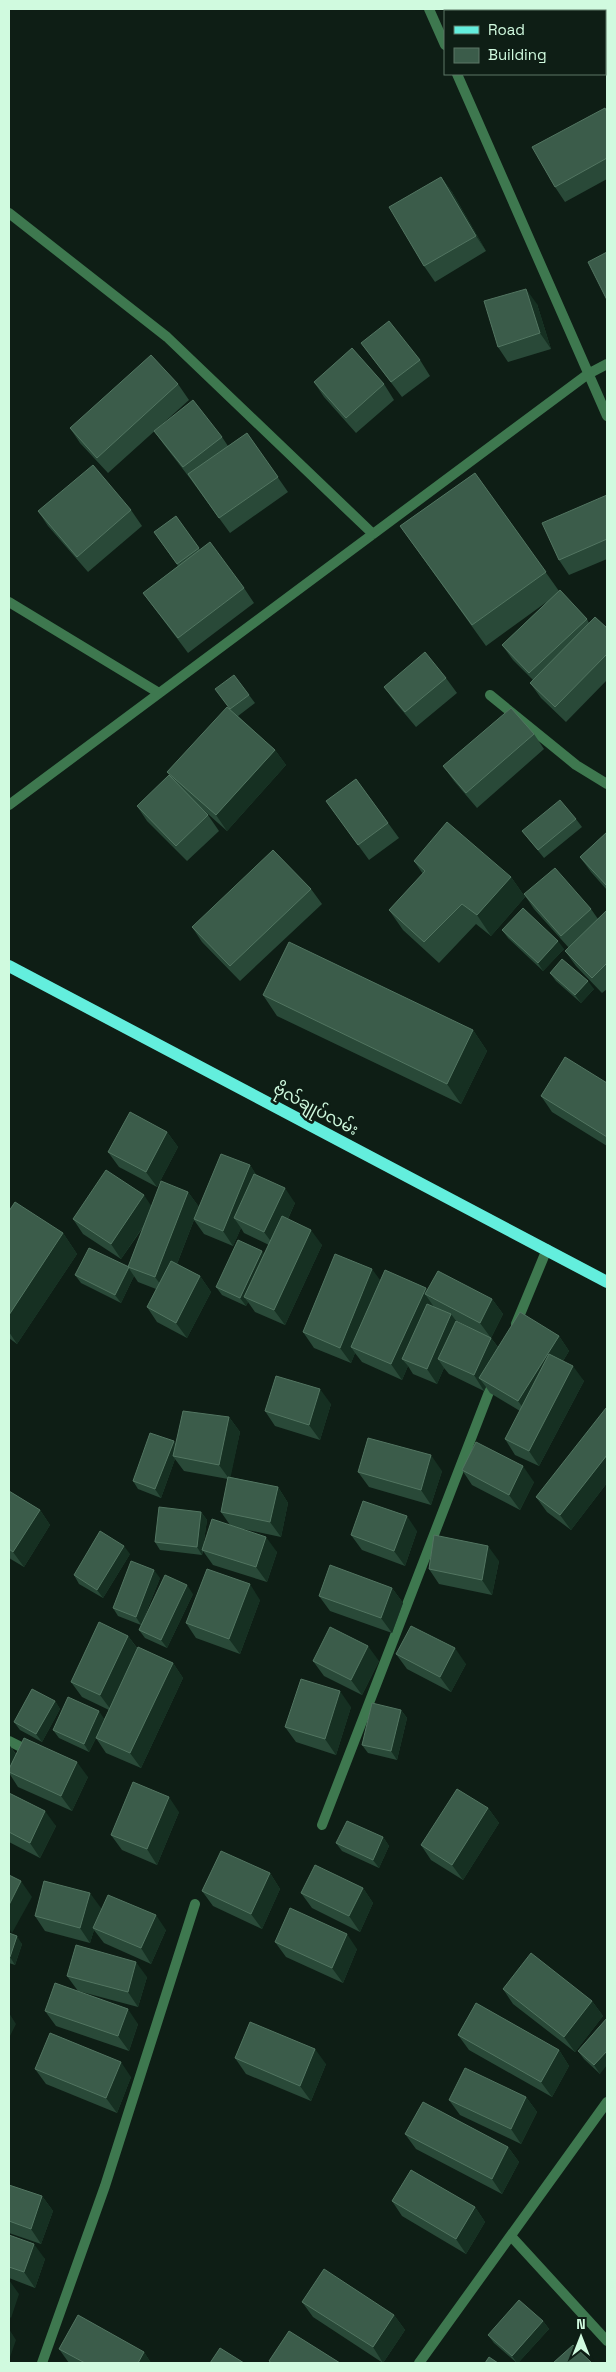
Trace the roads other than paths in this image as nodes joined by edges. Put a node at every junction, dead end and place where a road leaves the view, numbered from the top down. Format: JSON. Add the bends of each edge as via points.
{"nodes":[{"id":1,"x":429,"y":9,"type":"edge"},
{"id":2,"x":444,"y":44,"type":"edge"},
{"id":3,"x":457,"y":75,"type":"edge"},
{"id":4,"x":9,"y":213,"type":"edge"},
{"id":5,"x":607,"y":364,"type":"edge"},
{"id":6,"x":588,"y":374,"type":"junction"},
{"id":7,"x":607,"y":416,"type":"edge"},
{"id":8,"x":373,"y":534,"type":"junction"},
{"id":9,"x":9,"y":602,"type":"edge"},
{"id":10,"x":159,"y":694,"type":"junction"},
{"id":11,"x":490,"y":695,"type":"dead end"},
{"id":12,"x":607,"y":784,"type":"edge"},
{"id":13,"x":9,"y":805,"type":"edge"},
{"id":14,"x":9,"y":966,"type":"edge"},
{"id":15,"x":548,"y":1249,"type":"junction"},
{"id":16,"x":607,"y":1282,"type":"edge"},
{"id":17,"x":511,"y":1338,"type":"edge"},
{"id":18,"x":500,"y":1365,"type":"edge"},
{"id":19,"x":9,"y":1741,"type":"edge"},
{"id":20,"x":21,"y":1747,"type":"edge"},
{"id":21,"x":322,"y":1825,"type":"dead end"},
{"id":22,"x":195,"y":1904,"type":"dead end"},
{"id":23,"x":607,"y":2102,"type":"edge"},
{"id":24,"x":511,"y":2236,"type":"junction"},
{"id":25,"x":607,"y":2341,"type":"edge"},
{"id":26,"x":42,"y":2363,"type":"edge"},
{"id":27,"x":419,"y":2363,"type":"edge"}],
"edges":[{"from":1,"to":2,"type":"street"},
{"from":3,"to":6,"type":"street"},
{"from":4,"to":8,"type":"street","via":[[167,337]]},
{"from":5,"to":6,"type":"street"},
{"from":6,"to":7,"type":"street"},
{"from":6,"to":8,"type":"street"},
{"from":8,"to":10,"type":"street"},
{"from":9,"to":10,"type":"street"},
{"from":10,"to":13,"type":"street"},
{"from":11,"to":12,"type":"street","via":[[576,765]]},
{"from":14,"to":15,"type":"main road","name":"ဗိုလ်ချုပ်လမ်း"},
{"from":15,"to":16,"type":"main road","name":"ဗိုလ်ချုပ်လမ်း"},
{"from":15,"to":17,"type":"street"},
{"from":18,"to":21,"type":"street"},
{"from":19,"to":20,"type":"street"},
{"from":22,"to":26,"type":"street","via":[[105,2186]]},
{"from":23,"to":24,"type":"street"},
{"from":24,"to":25,"type":"street"},
{"from":24,"to":27,"type":"street"}]}
